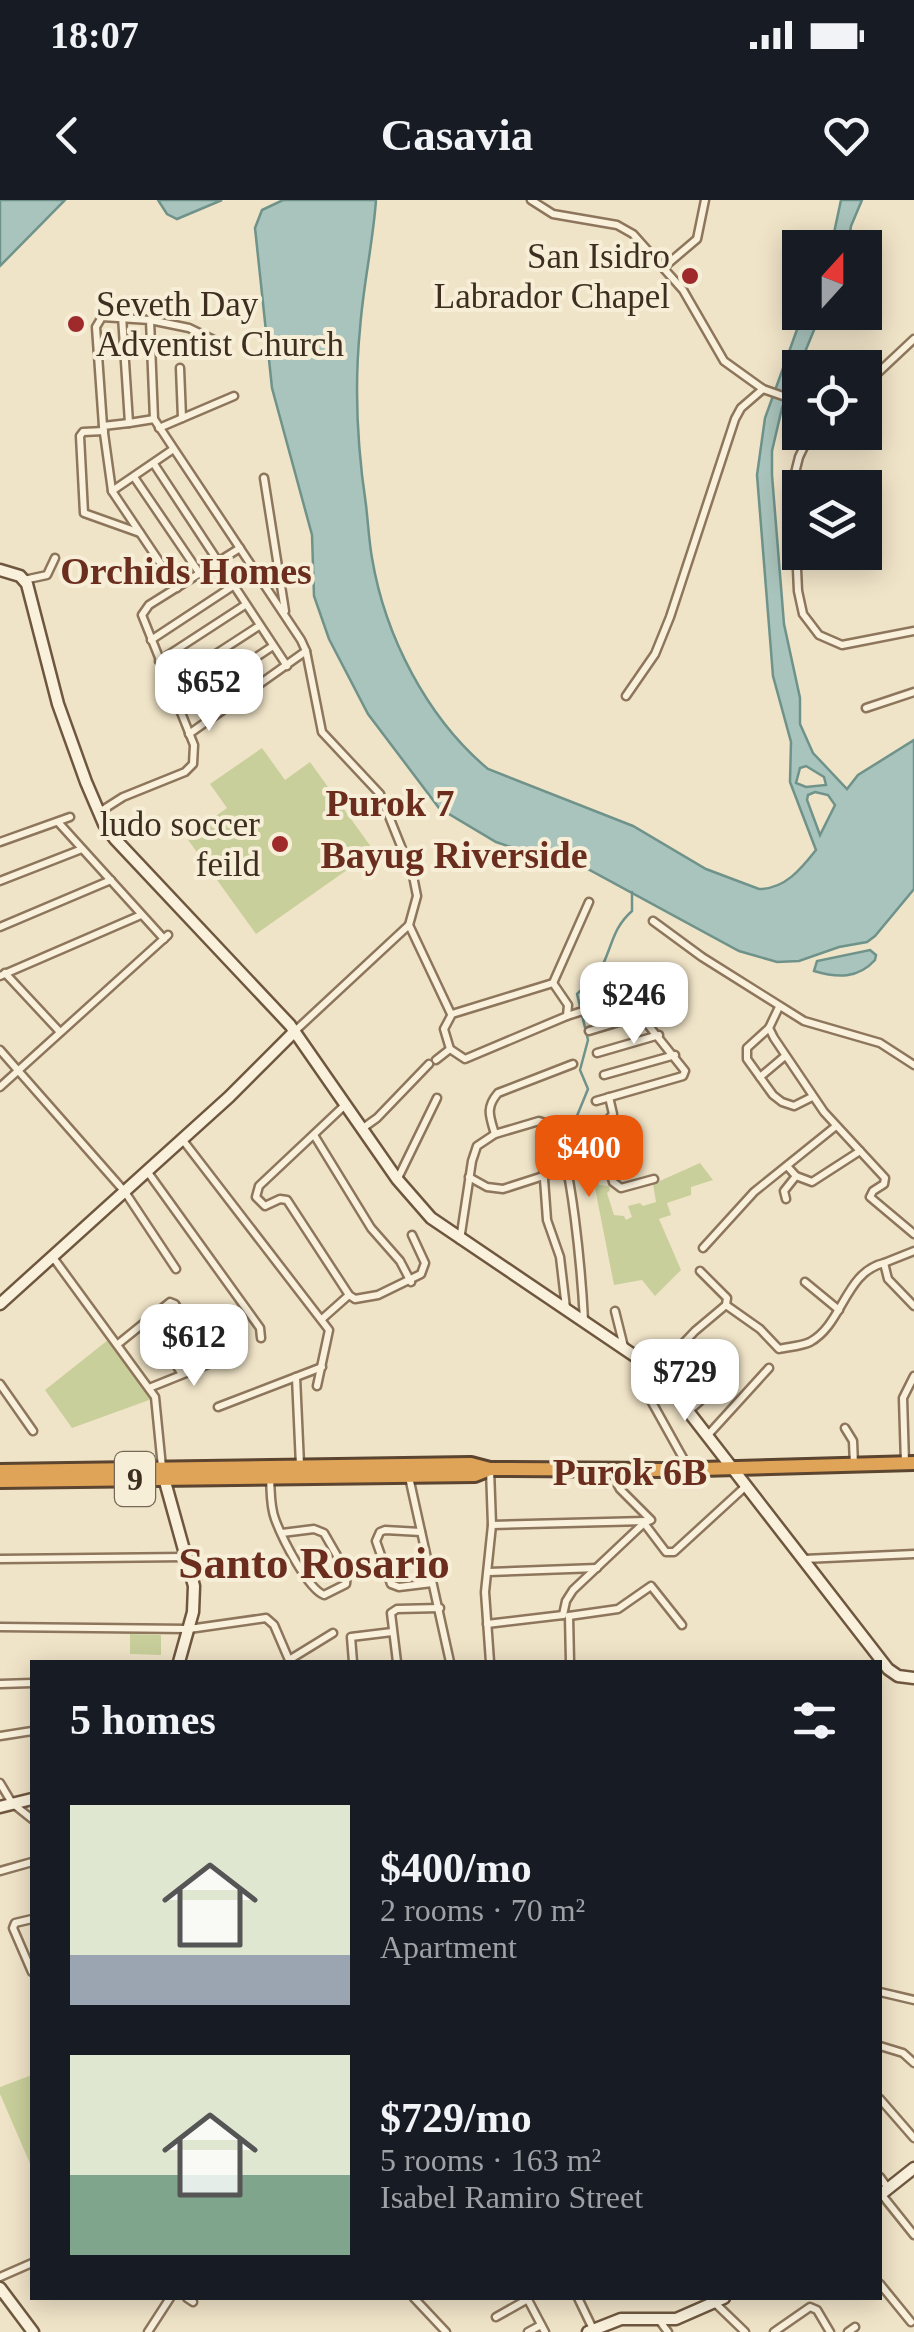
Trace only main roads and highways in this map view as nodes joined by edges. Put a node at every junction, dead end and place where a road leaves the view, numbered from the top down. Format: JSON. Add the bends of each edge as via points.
{"nodes":[{"id":1,"x":910,"y":1464,"type":"edge"},
{"id":2,"x":490,"y":1469,"type":"junction"},
{"id":3,"x":300,"y":1471,"type":"junction"},
{"id":4,"x":0,"y":1472,"type":"edge"},
{"id":5,"x":163,"y":1473,"type":"junction"},
{"id":6,"x":0,"y":1481,"type":"edge"}],
"edges":[{"from":1,"to":2,"type":"highway","number":"9"},
{"from":2,"to":3,"type":"highway","number":"9","via":[[471,1464]]},
{"from":2,"to":3,"type":"highway","number":"9","via":[[409,1476]]},
{"from":3,"to":5,"type":"highway","number":"9"},
{"from":3,"to":5,"type":"highway","number":"9","via":[[270,1477]]},
{"from":4,"to":5,"type":"highway","number":"9"},
{"from":5,"to":6,"type":"highway","number":"9"}]}
